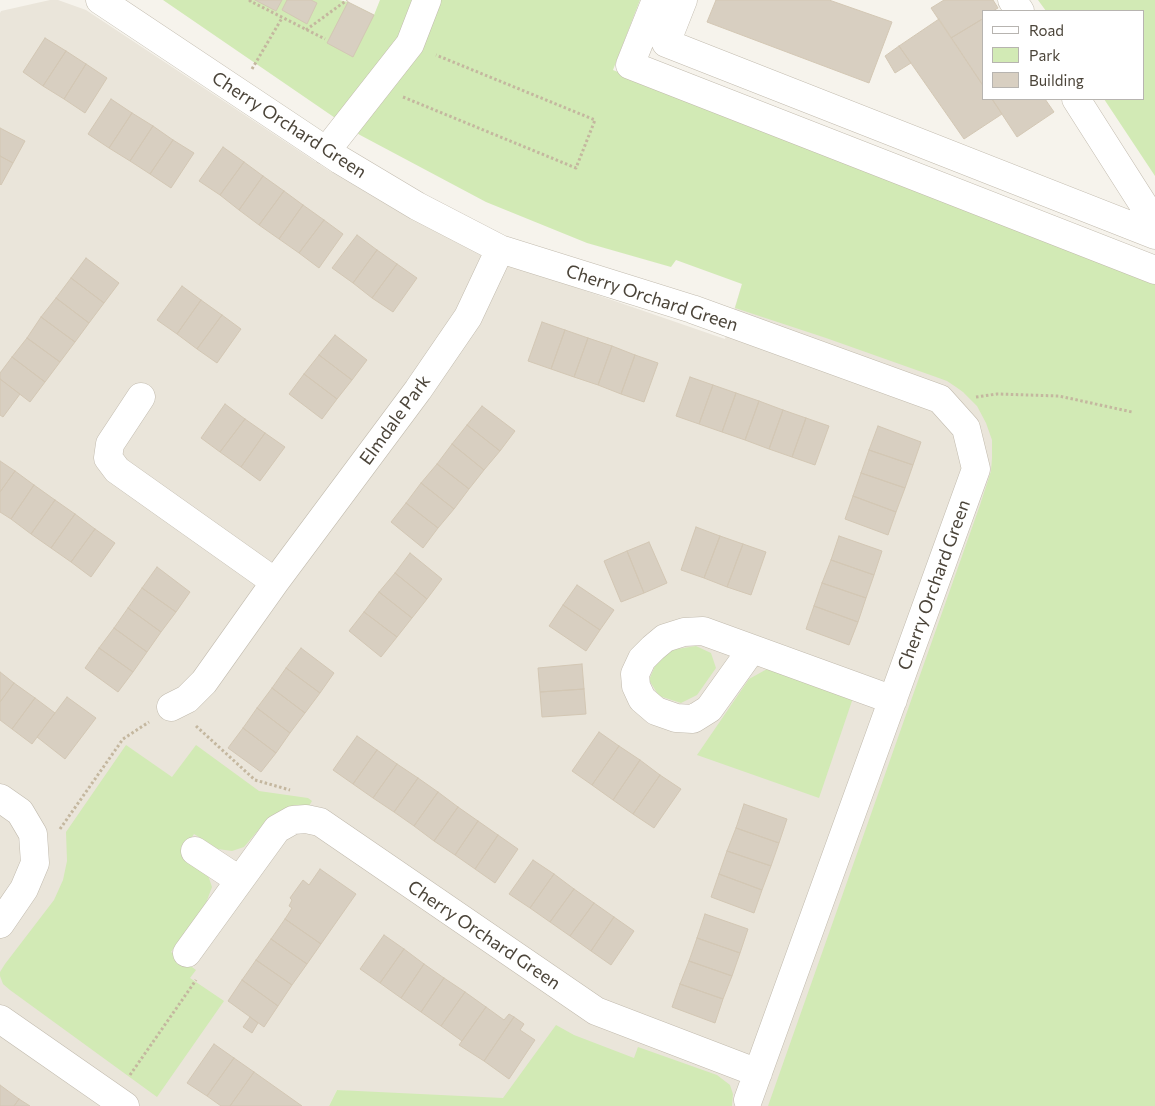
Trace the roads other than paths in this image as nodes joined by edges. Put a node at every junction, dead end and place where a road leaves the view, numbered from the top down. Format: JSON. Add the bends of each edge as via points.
{"nodes":[{"id":1,"x":100,"y":0,"type":"edge"},
{"id":2,"x":428,"y":0,"type":"edge"},
{"id":3,"x":656,"y":0,"type":"edge"},
{"id":4,"x":683,"y":0,"type":"edge"},
{"id":5,"x":1077,"y":100,"type":"edge"},
{"id":6,"x":326,"y":151,"type":"junction"},
{"id":7,"x":1155,"y":223,"type":"edge"},
{"id":8,"x":1155,"y":235,"type":"edge"},
{"id":9,"x":500,"y":249,"type":"junction"},
{"id":10,"x":1155,"y":270,"type":"edge"},
{"id":11,"x":141,"y":397,"type":"dead end"},
{"id":12,"x":275,"y":582,"type":"junction"},
{"id":13,"x":752,"y":649,"type":"dead end"},
{"id":14,"x":893,"y":700,"type":"junction"},
{"id":15,"x":171,"y":707,"type":"road end"},
{"id":16,"x":0,"y":798,"type":"edge"},
{"id":17,"x":195,"y":851,"type":"dead end"},
{"id":18,"x":239,"y":880,"type":"junction"},
{"id":19,"x":0,"y":924,"type":"edge"},
{"id":20,"x":193,"y":964,"type":"road end"},
{"id":21,"x":0,"y":1018,"type":"edge"},
{"id":22,"x":758,"y":1073,"type":"junction"},
{"id":23,"x":748,"y":1100,"type":"dead end"},
{"id":24,"x":119,"y":1102,"type":"edge"}],
"edges":[{"from":1,"to":6,"type":"street","name":"Cherry Orchard Green"},
{"from":2,"to":6,"type":"street","via":[[410,44]]},
{"from":3,"to":10,"type":"street","via":[[630,65]]},
{"from":4,"to":8,"type":"street","via":[[666,43]]},
{"from":5,"to":7,"type":"street"},
{"from":6,"to":9,"type":"street","name":"Cherry Orchard Green","via":[[417,206]]},
{"from":9,"to":12,"type":"street","name":"Elmdale Park","via":[[468,317]]},
{"from":9,"to":14,"type":"street","name":"Cherry Orchard Green","via":[[692,309],[944,402],[966,428],[976,469]]},
{"from":11,"to":12,"type":"street","via":[[110,444],[108,458],[117,470]]},
{"from":12,"to":15,"type":"street","name":"Elmdale Park","via":[[204,682],[187,699]]},
{"from":13,"to":14,"type":"street"},
{"from":14,"to":22,"type":"street","name":"Cherry Orchard Green"},
{"from":16,"to":19,"type":"street","via":[[20,812],[32,834],[35,863],[24,889]]},
{"from":17,"to":18,"type":"street"},
{"from":18,"to":20,"type":"street","name":"Cherry Orchard Green"},
{"from":18,"to":22,"type":"street","name":"Cherry Orchard Green","via":[[277,829],[294,820],[320,822],[596,1011]]},
{"from":21,"to":24,"type":"street"},
{"from":22,"to":23,"type":"street","name":"Cherry Orchard Green"}]}
